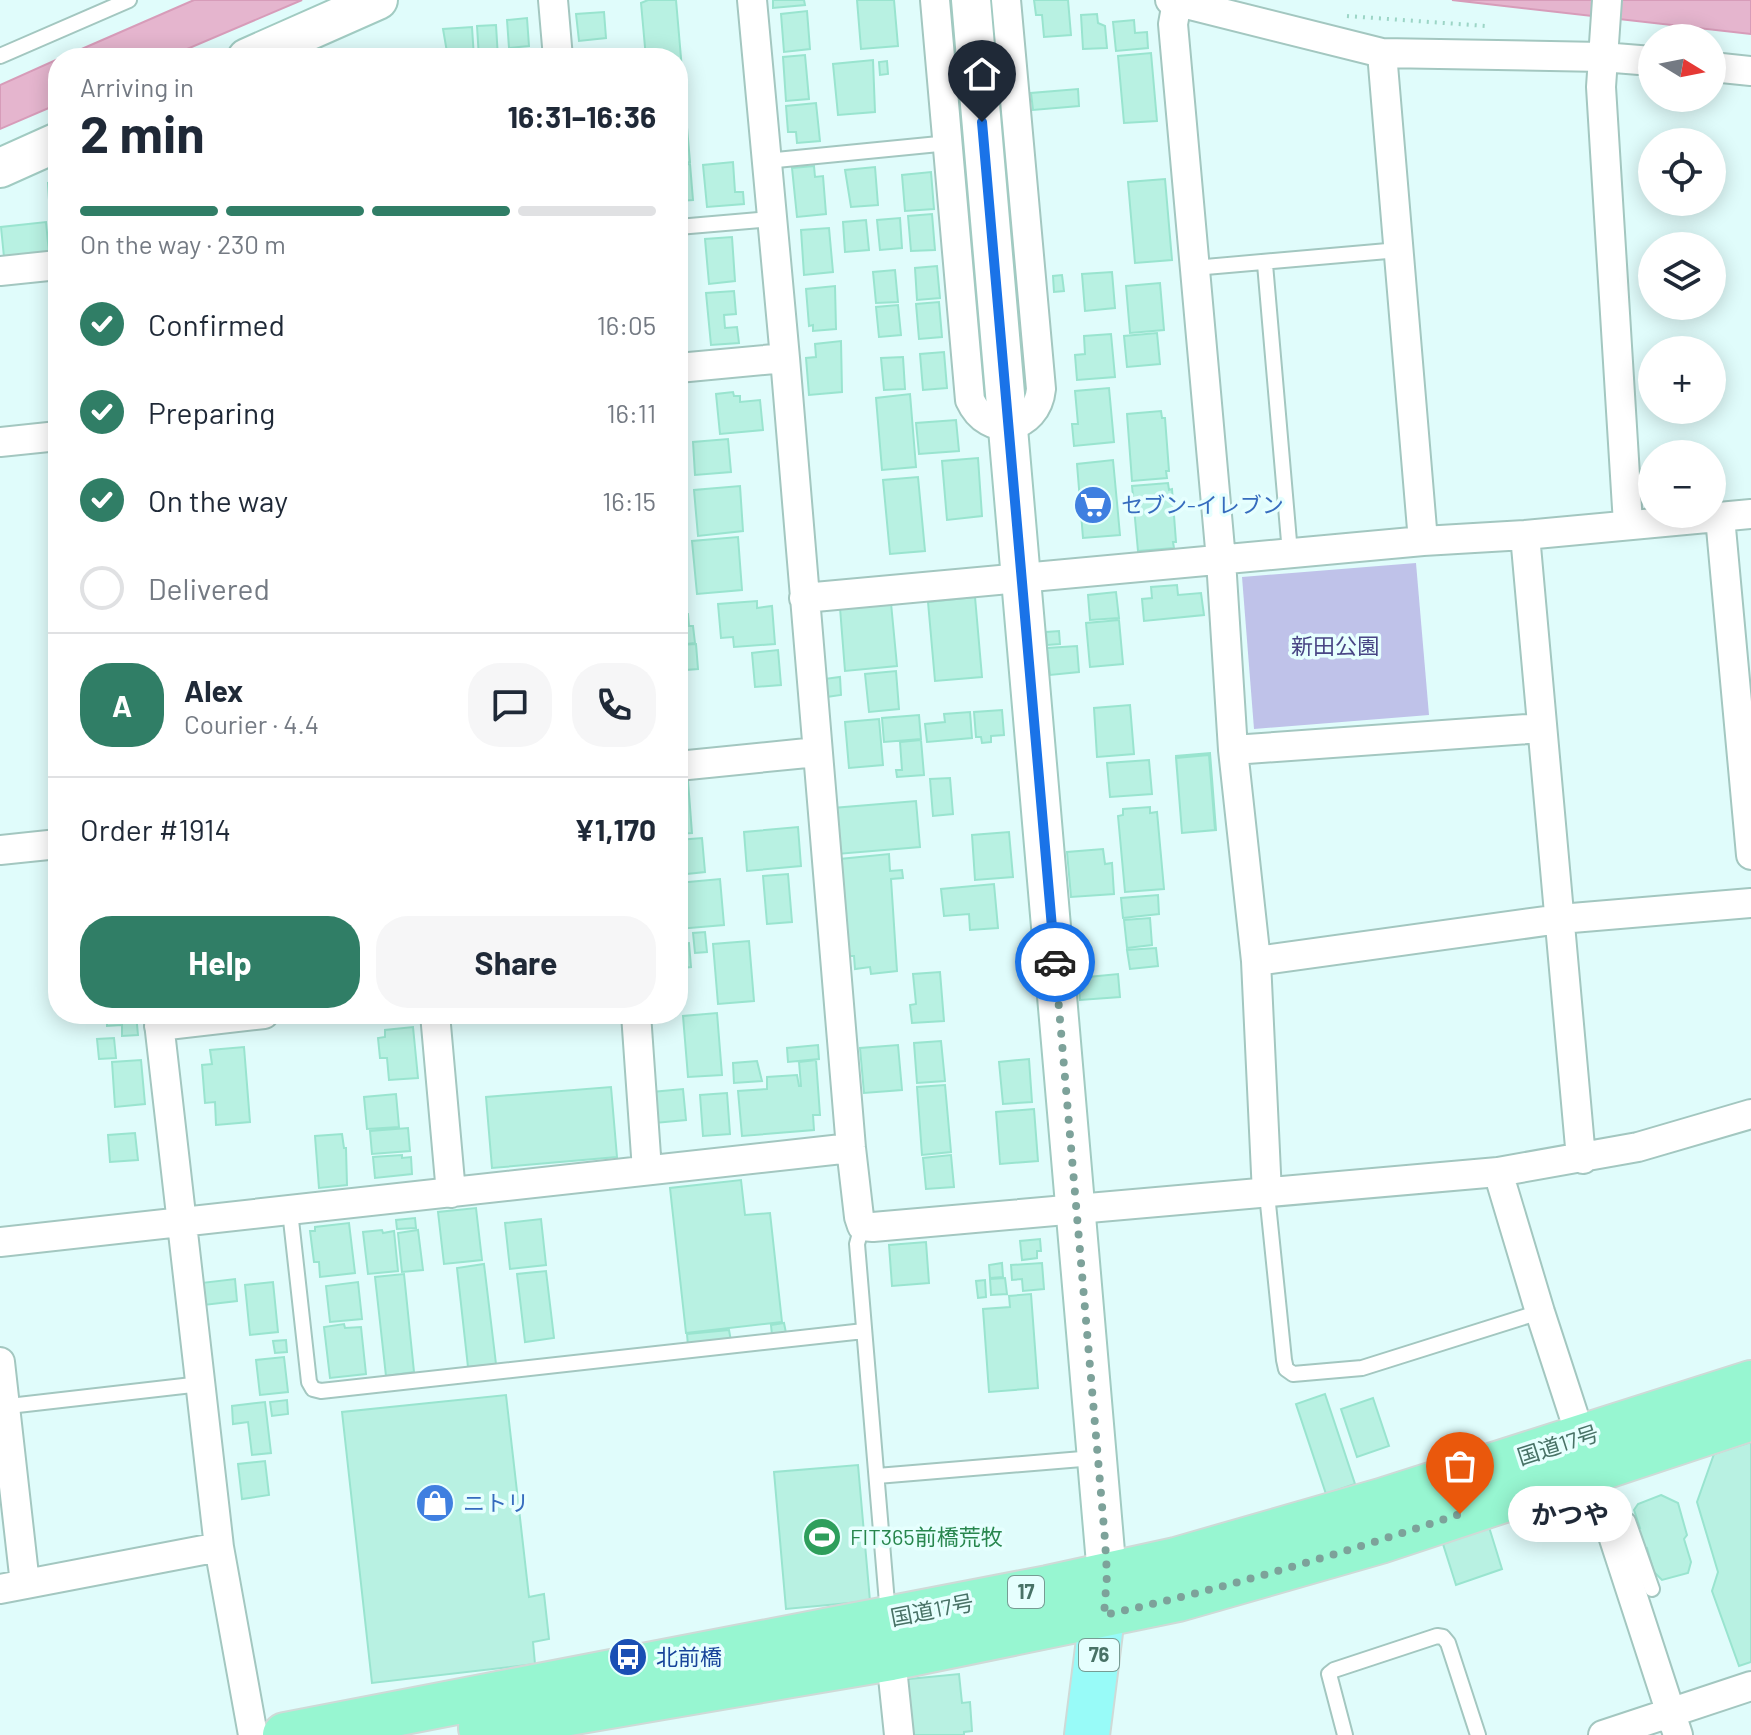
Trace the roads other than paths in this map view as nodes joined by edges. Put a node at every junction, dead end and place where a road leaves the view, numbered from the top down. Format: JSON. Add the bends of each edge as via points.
{"nodes":[{"id":1,"x":129,"y":0,"type":"edge"},
{"id":2,"x":378,"y":0,"type":"edge"},
{"id":3,"x":553,"y":0,"type":"edge"},
{"id":4,"x":752,"y":0,"type":"edge"},
{"id":5,"x":935,"y":0,"type":"edge"},
{"id":6,"x":971,"y":0,"type":"edge"},
{"id":7,"x":1006,"y":0,"type":"edge"},
{"id":8,"x":1174,"y":1,"type":"edge"},
{"id":9,"x":1606,"y":11,"type":"edge"},
{"id":10,"x":270,"y":48,"type":"edge"},
{"id":11,"x":557,"y":48,"type":"edge"},
{"id":12,"x":1382,"y":53,"type":"junction"},
{"id":13,"x":0,"y":56,"type":"edge"},
{"id":14,"x":1602,"y":57,"type":"junction"},
{"id":15,"x":1638,"y":60,"type":"edge"},
{"id":16,"x":1726,"y":68,"type":"edge"},
{"id":17,"x":1751,"y":71,"type":"edge"},
{"id":18,"x":949,"y":143,"type":"junction"},
{"id":19,"x":48,"y":146,"type":"edge"},
{"id":20,"x":766,"y":161,"type":"junction"},
{"id":21,"x":0,"y":168,"type":"edge"},
{"id":22,"x":771,"y":219,"type":"junction"},
{"id":23,"x":688,"y":226,"type":"edge"},
{"id":24,"x":1399,"y":250,"type":"junction"},
{"id":25,"x":1265,"y":264,"type":"junction"},
{"id":26,"x":48,"y":266,"type":"edge"},
{"id":27,"x":1194,"y":268,"type":"junction"},
{"id":28,"x":0,"y":271,"type":"edge"},
{"id":29,"x":785,"y":358,"type":"junction"},
{"id":30,"x":688,"y":367,"type":"edge"},
{"id":31,"x":1008,"y":425,"type":"junction"},
{"id":32,"x":48,"y":437,"type":"edge"},
{"id":33,"x":0,"y":442,"type":"edge"},
{"id":34,"x":1751,"y":514,"type":"edge"},
{"id":35,"x":1726,"y":516,"type":"edge"},
{"id":36,"x":1638,"y":523,"type":"edge"},
{"id":37,"x":1628,"y":524,"type":"junction"},
{"id":38,"x":1721,"y":528,"type":"edge"},
{"id":39,"x":1525,"y":535,"type":"junction"},
{"id":40,"x":1423,"y":541,"type":"junction"},
{"id":41,"x":1290,"y":553,"type":"junction"},
{"id":42,"x":1221,"y":560,"type":"junction"},
{"id":43,"x":1022,"y":577,"type":"junction"},
{"id":44,"x":804,"y":598,"type":"junction"},
{"id":45,"x":1542,"y":728,"type":"junction"},
{"id":46,"x":1233,"y":750,"type":"junction"},
{"id":47,"x":817,"y":752,"type":"junction"},
{"id":48,"x":688,"y":765,"type":"edge"},
{"id":49,"x":48,"y":845,"type":"edge"},
{"id":50,"x":0,"y":850,"type":"edge"},
{"id":51,"x":1751,"y":855,"type":"edge"},
{"id":52,"x":1751,"y":903,"type":"edge"},
{"id":53,"x":1560,"y":919,"type":"junction"},
{"id":54,"x":1256,"y":961,"type":"junction"},
{"id":55,"x":158,"y":1024,"type":"edge"},
{"id":56,"x":436,"y":1024,"type":"edge"},
{"id":57,"x":637,"y":1024,"type":"edge"},
{"id":58,"x":1751,"y":1114,"type":"edge"},
{"id":59,"x":851,"y":1148,"type":"junction"},
{"id":60,"x":1583,"y":1159,"type":"junction"},
{"id":61,"x":647,"y":1170,"type":"junction"},
{"id":62,"x":1498,"y":1172,"type":"junction"},
{"id":63,"x":451,"y":1193,"type":"junction"},
{"id":64,"x":1267,"y":1194,"type":"junction"},
{"id":65,"x":1076,"y":1210,"type":"junction"},
{"id":66,"x":290,"y":1211,"type":"junction"},
{"id":67,"x":182,"y":1223,"type":"junction"},
{"id":68,"x":862,"y":1226,"type":"junction"},
{"id":69,"x":0,"y":1242,"type":"edge"},
{"id":70,"x":1540,"y":1312,"type":"junction"},
{"id":71,"x":864,"y":1331,"type":"junction"},
{"id":72,"x":0,"y":1362,"type":"edge"},
{"id":73,"x":1751,"y":1383,"type":"edge"},
{"id":74,"x":201,"y":1384,"type":"junction"},
{"id":75,"x":2,"y":1407,"type":"edge"},
{"id":76,"x":1751,"y":1418,"type":"edge"},
{"id":77,"x":1587,"y":1453,"type":"junction"},
{"id":78,"x":1098,"y":1458,"type":"junction"},
{"id":79,"x":877,"y":1476,"type":"junction"},
{"id":80,"x":1609,"y":1521,"type":"junction"},
{"id":81,"x":219,"y":1547,"type":"junction"},
{"id":82,"x":12,"y":1586,"type":"edge"},
{"id":83,"x":1652,"y":1589,"type":"dead end"},
{"id":84,"x":1106,"y":1595,"type":"junction"},
{"id":85,"x":890,"y":1639,"type":"junction"},
{"id":86,"x":1751,"y":1686,"type":"edge"},
{"id":87,"x":1675,"y":1723,"type":"edge"},
{"id":88,"x":253,"y":1735,"type":"edge"},
{"id":89,"x":285,"y":1735,"type":"edge"},
{"id":90,"x":445,"y":1735,"type":"edge"},
{"id":91,"x":899,"y":1735,"type":"edge"},
{"id":92,"x":1087,"y":1735,"type":"edge"},
{"id":93,"x":1345,"y":1735,"type":"edge"},
{"id":94,"x":1478,"y":1735,"type":"edge"},
{"id":95,"x":1603,"y":1735,"type":"edge"}],
"edges":[{"from":1,"to":13,"type":"lane"},
{"from":2,"to":10,"type":"street"},
{"from":3,"to":11,"type":"street"},
{"from":4,"to":20,"type":"street"},
{"from":5,"to":18,"type":"street"},
{"from":6,"to":31,"type":"street"},
{"from":7,"to":31,"type":"street","via":[[1041,389],[1040,402],[1030,415]]},
{"from":8,"to":12,"type":"street"},
{"from":8,"to":27,"type":"street"},
{"from":9,"to":14,"type":"street"},
{"from":12,"to":14,"type":"street"},
{"from":12,"to":24,"type":"street"},
{"from":14,"to":15,"type":"street"},
{"from":14,"to":37,"type":"street"},
{"from":16,"to":17,"type":"street"},
{"from":18,"to":20,"type":"lane"},
{"from":18,"to":31,"type":"street","via":[[970,400],[983,420]]},
{"from":19,"to":21,"type":"street"},
{"from":20,"to":22,"type":"street"},
{"from":22,"to":23,"type":"lane"},
{"from":22,"to":29,"type":"street"},
{"from":24,"to":25,"type":"lane"},
{"from":24,"to":40,"type":"street"},
{"from":25,"to":27,"type":"lane"},
{"from":25,"to":41,"type":"lane"},
{"from":26,"to":28,"type":"street"},
{"from":27,"to":42,"type":"street"},
{"from":29,"to":30,"type":"street"},
{"from":29,"to":44,"type":"street"},
{"from":31,"to":43,"type":"street"},
{"from":32,"to":33,"type":"street"},
{"from":34,"to":35,"type":"street"},
{"from":36,"to":37,"type":"street"},
{"from":37,"to":39,"type":"street"},
{"from":38,"to":51,"type":"street"},
{"from":39,"to":40,"type":"street"},
{"from":39,"to":45,"type":"street"},
{"from":40,"to":41,"type":"street"},
{"from":41,"to":42,"type":"street"},
{"from":42,"to":43,"type":"street"},
{"from":42,"to":46,"type":"street"},
{"from":43,"to":44,"type":"street"},
{"from":43,"to":65,"type":"street"},
{"from":44,"to":47,"type":"street"},
{"from":45,"to":46,"type":"street"},
{"from":45,"to":53,"type":"street"},
{"from":46,"to":54,"type":"street"},
{"from":47,"to":48,"type":"street"},
{"from":47,"to":59,"type":"street"},
{"from":49,"to":50,"type":"street"},
{"from":52,"to":53,"type":"street"},
{"from":53,"to":54,"type":"street"},
{"from":53,"to":60,"type":"street"},
{"from":54,"to":64,"type":"street"},
{"from":55,"to":67,"type":"street"},
{"from":56,"to":63,"type":"street"},
{"from":57,"to":61,"type":"street"},
{"from":58,"to":60,"type":"street"},
{"from":59,"to":61,"type":"street"},
{"from":59,"to":68,"type":"street"},
{"from":60,"to":62,"type":"street"},
{"from":61,"to":63,"type":"street"},
{"from":62,"to":64,"type":"street"},
{"from":62,"to":70,"type":"street"},
{"from":63,"to":66,"type":"street"},
{"from":64,"to":65,"type":"street"},
{"from":64,"to":70,"type":"lane","via":[[1284,1360],[1293,1374],[1362,1368]]},
{"from":65,"to":68,"type":"street"},
{"from":65,"to":78,"type":"street"},
{"from":66,"to":67,"type":"street"},
{"from":66,"to":71,"type":"lane","via":[[309,1382],[321,1391]]},
{"from":67,"to":69,"type":"street"},
{"from":67,"to":74,"type":"street"},
{"from":68,"to":71,"type":"lane","via":[[857,1244]]},
{"from":70,"to":77,"type":"street"},
{"from":71,"to":79,"type":"lane"},
{"from":72,"to":75,"type":"street"},
{"from":73,"to":77,"type":"highway","name":"国道17号","number":"17"},
{"from":74,"to":75,"type":"lane"},
{"from":74,"to":81,"type":"street"},
{"from":75,"to":82,"type":"street"},
{"from":76,"to":77,"type":"highway","name":"国道17号","number":"17"},
{"from":77,"to":80,"type":"street"},
{"from":77,"to":84,"type":"highway","name":"国道17号","number":"17","via":[[1380,1541],[1178,1599]]},
{"from":78,"to":79,"type":"lane"},
{"from":78,"to":84,"type":"street"},
{"from":79,"to":85,"type":"lane"},
{"from":80,"to":83,"type":"lane","via":[[1628,1521]]},
{"from":80,"to":87,"type":"street"},
{"from":81,"to":82,"type":"street"},
{"from":81,"to":88,"type":"street"},
{"from":84,"to":85,"type":"highway","name":"国道17号","number":"17"},
{"from":84,"to":92,"type":"main road","number":"76"},
{"from":85,"to":89,"type":"highway","name":"国道17号","number":"17"},
{"from":85,"to":90,"type":"highway","name":"国道17号","number":"17"},
{"from":85,"to":91,"type":"street"},
{"from":86,"to":87,"type":"street"},
{"from":87,"to":95,"type":"street"},
{"from":93,"to":94,"type":"lane","via":[[1329,1674],[1437,1636],[1448,1643]]}]}
